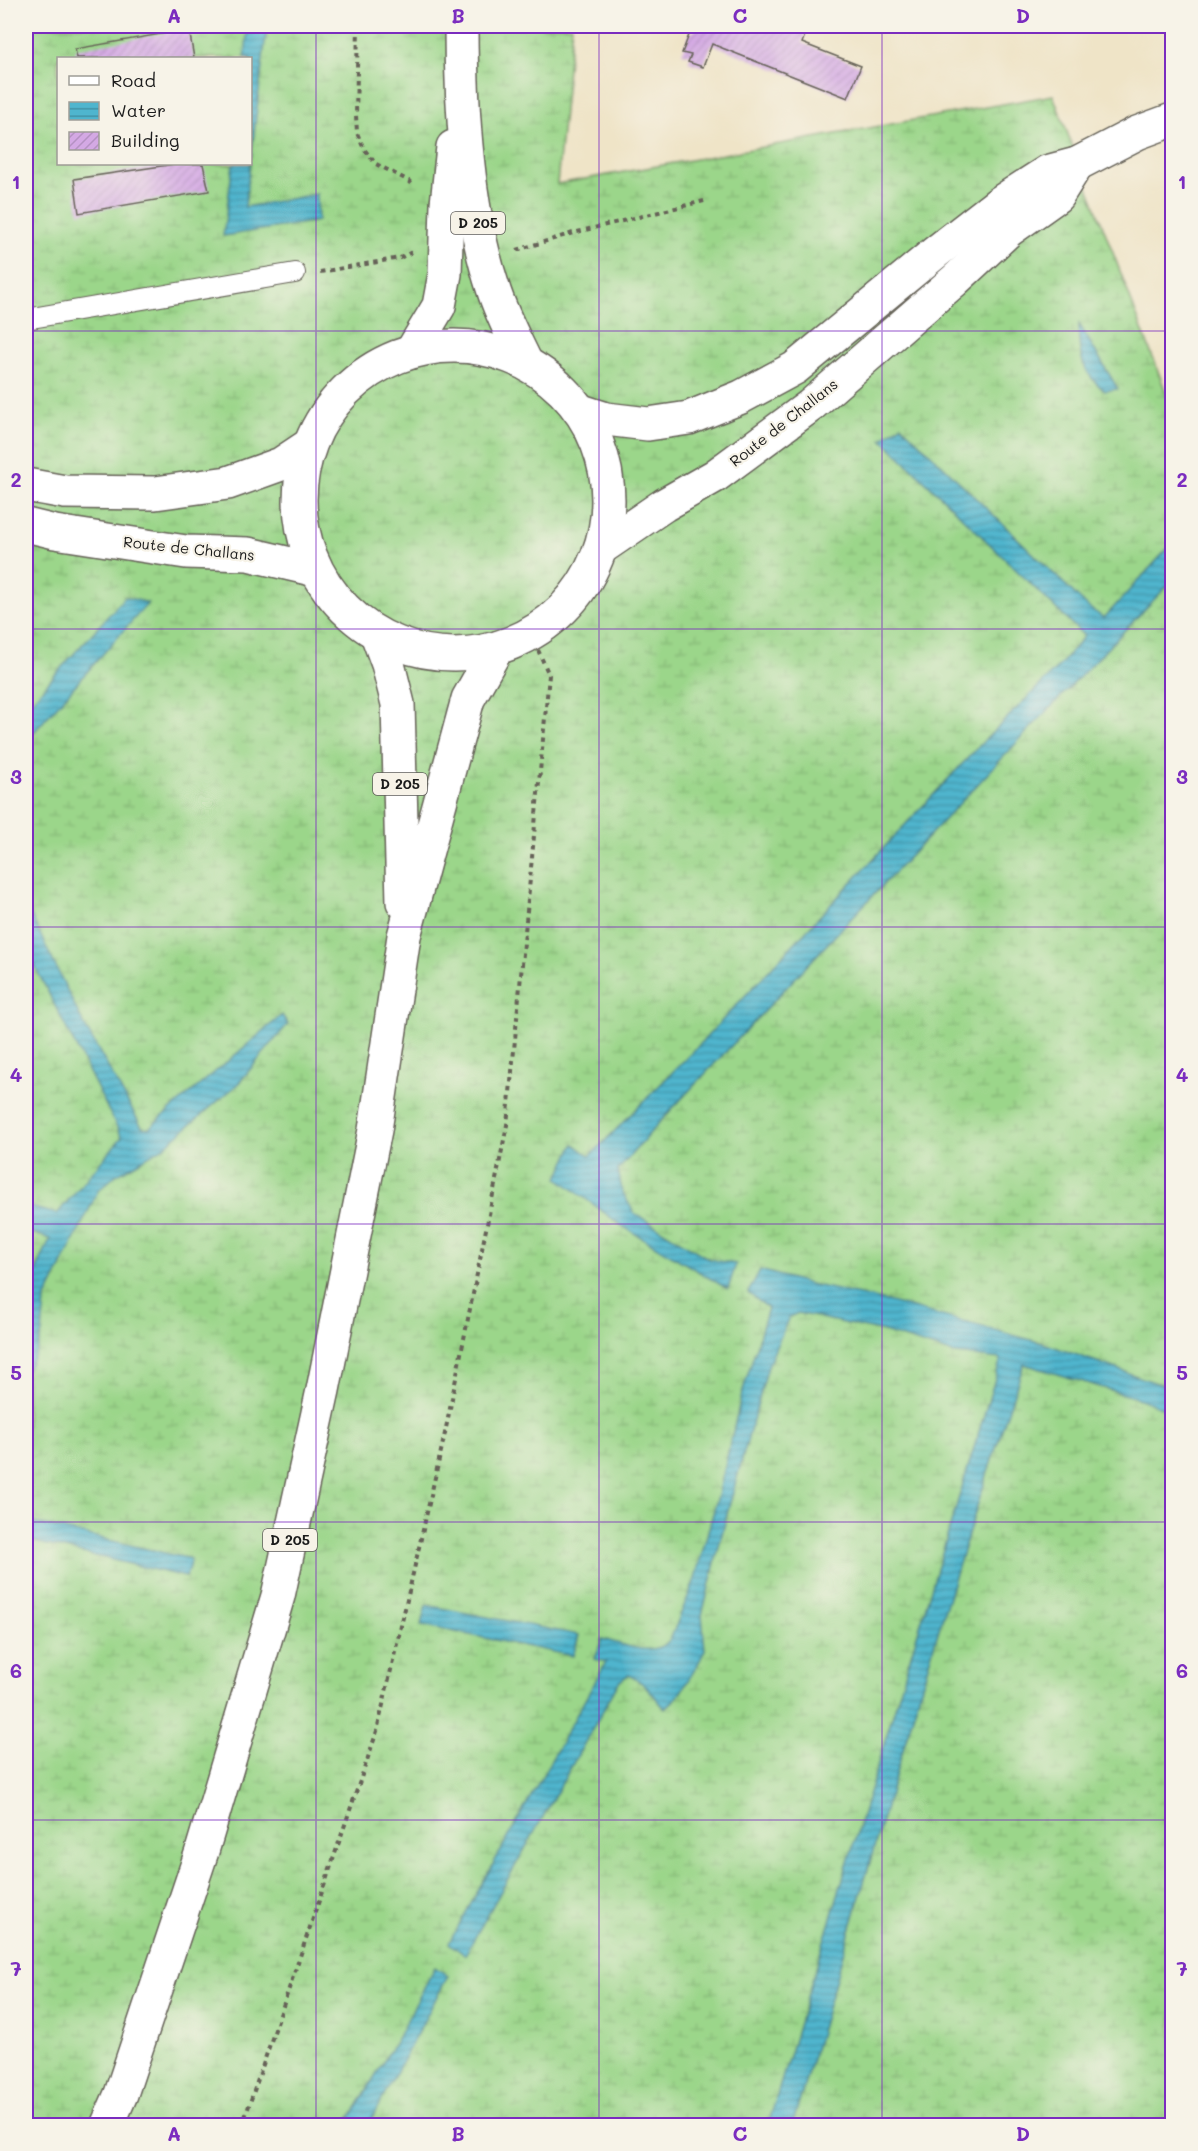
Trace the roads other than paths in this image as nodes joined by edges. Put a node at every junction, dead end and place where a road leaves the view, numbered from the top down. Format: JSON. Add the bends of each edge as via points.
{"nodes":[{"id":1,"x":461,"y":26,"type":"edge"},
{"id":2,"x":461,"y":76,"type":"junction"},
{"id":3,"x":1173,"y":120,"type":"edge"},
{"id":4,"x":1077,"y":164,"type":"junction"},
{"id":5,"x":295,"y":273,"type":"road end"},
{"id":6,"x":26,"y":319,"type":"edge"},
{"id":7,"x":412,"y":351,"type":"junction"},
{"id":8,"x":526,"y":363,"type":"junction"},
{"id":9,"x":581,"y":411,"type":"junction"},
{"id":10,"x":308,"y":446,"type":"junction"},
{"id":11,"x":26,"y":485,"type":"edge"},
{"id":12,"x":26,"y":525,"type":"edge"},
{"id":13,"x":601,"y":548,"type":"junction"},
{"id":14,"x":316,"y":570,"type":"junction"},
{"id":15,"x":377,"y":634,"type":"junction"},
{"id":16,"x":497,"y":648,"type":"junction"},
{"id":17,"x":404,"y":936,"type":"junction"},
{"id":18,"x":107,"y":2126,"type":"edge"}],
"edges":[{"from":1,"to":2,"type":"main road","number":"D 205"},
{"from":2,"to":7,"type":"main road","number":"D 205","via":[[447,204],[445,274],[439,306]]},
{"from":2,"to":8,"type":"main road","number":"D 205","via":[[473,202],[485,256],[492,286]]},
{"from":3,"to":4,"type":"main road","via":[[1137,133]]},
{"from":4,"to":9,"type":"main road","via":[[1047,172],[999,203],[795,368],[741,397],[689,418],[648,424],[606,419]]},
{"from":4,"to":13,"type":"main road","name":"Route de Challans","via":[[1057,196],[1009,230],[810,406],[715,476]]},
{"from":5,"to":6,"type":"lane"},
{"from":7,"to":8,"type":"main road","via":[[451,345],[489,349]]},
{"from":7,"to":10,"type":"main road","via":[[378,364],[348,386],[325,414]]},
{"from":8,"to":9,"type":"main road","via":[[556,383]]},
{"from":9,"to":13,"type":"main road","via":[[598,442],[608,478],[609,514]]},
{"from":10,"to":11,"type":"main road","via":[[281,464],[228,483],[155,493],[65,492]]},
{"from":10,"to":14,"type":"main road","via":[[299,488],[302,530]]},
{"from":12,"to":14,"type":"main road","name":"Route de Challans","via":[[186,552],[248,554]]},
{"from":13,"to":16,"type":"main road","via":[[585,582],[561,612],[531,634]]},
{"from":14,"to":15,"type":"main road","via":[[342,607]]},
{"from":15,"to":16,"type":"main road","via":[[415,650],[456,654]]},
{"from":15,"to":17,"type":"main road","number":"D 205","via":[[398,704]]},
{"from":16,"to":17,"type":"main road","number":"D 205","via":[[468,699]]},
{"from":17,"to":18,"type":"main road","number":"D 205","via":[[375,1130],[278,1596],[202,1851]]}]}
